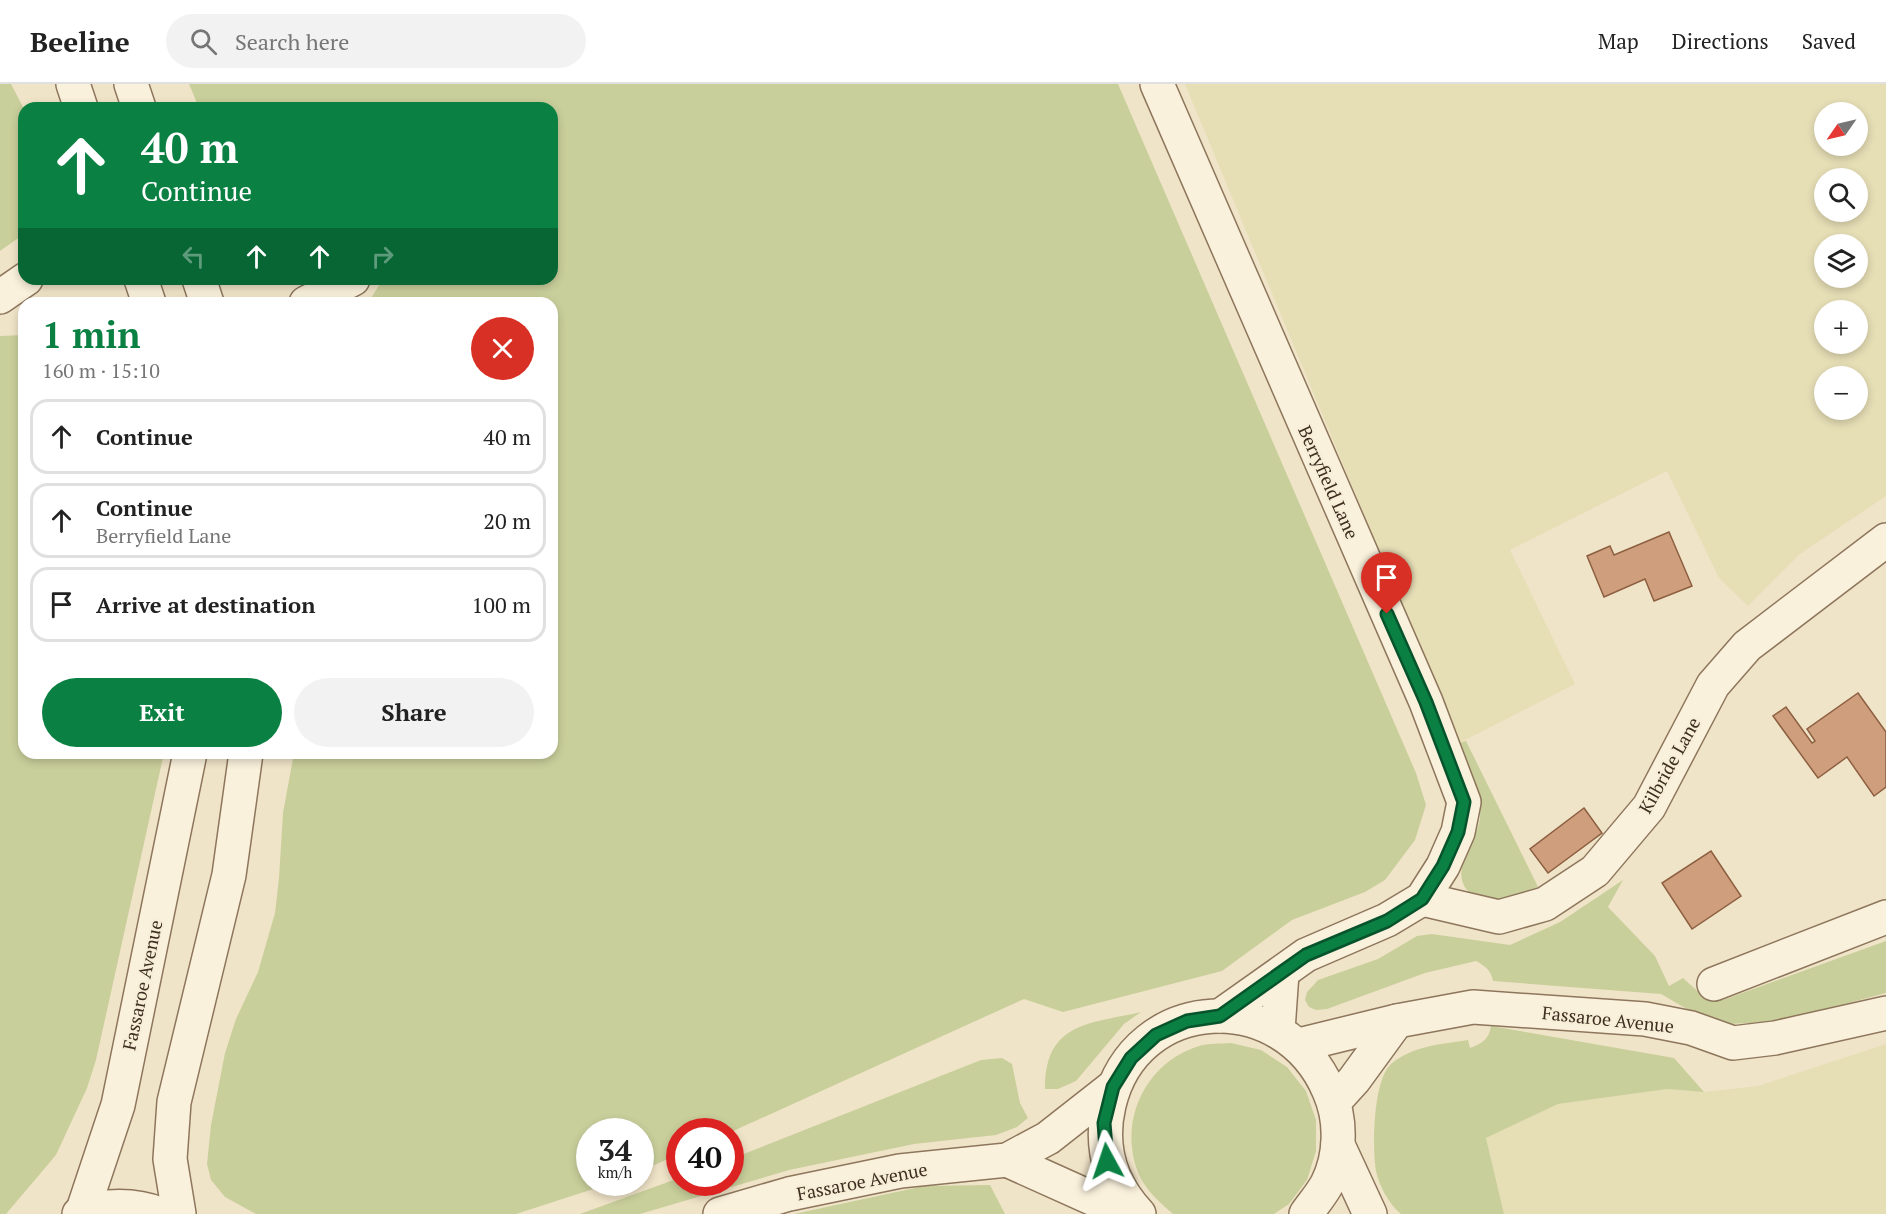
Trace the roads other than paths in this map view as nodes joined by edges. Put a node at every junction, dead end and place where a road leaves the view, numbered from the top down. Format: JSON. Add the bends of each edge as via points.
{"nodes":[{"id":1,"x":73,"y":84,"type":"edge"},
{"id":2,"x":131,"y":84,"type":"edge"},
{"id":3,"x":1157,"y":84,"type":"edge"},
{"id":4,"x":79,"y":102,"type":"edge"},
{"id":5,"x":137,"y":102,"type":"edge"},
{"id":6,"x":341,"y":285,"type":"edge"},
{"id":7,"x":318,"y":297,"type":"edge"},
{"id":8,"x":1886,"y":540,"type":"edge"},
{"id":9,"x":189,"y":759,"type":"edge"},
{"id":10,"x":245,"y":759,"type":"edge"},
{"id":11,"x":1422,"y":899,"type":"junction"},
{"id":12,"x":1886,"y":917,"type":"edge"},
{"id":13,"x":1281,"y":973,"type":"junction"},
{"id":14,"x":1714,"y":984,"type":"dead end"},
{"id":15,"x":1886,"y":1013,"type":"edge"},
{"id":16,"x":1220,"y":1016,"type":"junction"},
{"id":17,"x":1397,"y":1021,"type":"junction"},
{"id":18,"x":1288,"y":1038,"type":"junction"},
{"id":19,"x":1113,"y":1087,"type":"junction"},
{"id":20,"x":1334,"y":1102,"type":"junction"},
{"id":21,"x":1338,"y":1145,"type":"junction"},
{"id":22,"x":1007,"y":1160,"type":"junction"},
{"id":23,"x":80,"y":1213,"type":"edge"},
{"id":24,"x":160,"y":1214,"type":"edge"},
{"id":25,"x":179,"y":1214,"type":"edge"},
{"id":26,"x":720,"y":1214,"type":"edge"},
{"id":27,"x":1127,"y":1214,"type":"edge"},
{"id":28,"x":1138,"y":1214,"type":"edge"},
{"id":29,"x":1306,"y":1214,"type":"edge"},
{"id":30,"x":1370,"y":1214,"type":"edge"}],
"edges":[{"from":1,"to":4,"type":"street"},
{"from":2,"to":5,"type":"street"},
{"from":3,"to":11,"type":"street","name":"Berryfield Lane","via":[[1426,702],[1464,802],[1458,832]]},
{"from":6,"to":7,"type":"street"},
{"from":8,"to":11,"type":"street","name":"Kilbride Lane","via":[[1747,646],[1726,669],[1713,685],[1649,807],[1595,871],[1545,904],[1498,917]]},
{"from":9,"to":23,"type":"street","name":"Fassaroe Avenue","via":[[118,1105]]},
{"from":10,"to":25,"type":"street","via":[[229,875],[174,1102],[170,1159]]},
{"from":11,"to":13,"type":"street","name":"Berryfield Lane","via":[[1387,921],[1306,955]]},
{"from":12,"to":14,"type":"street"},
{"from":13,"to":16,"type":"street","name":"Berryfield Lane"},
{"from":13,"to":18,"type":"street"},
{"from":15,"to":17,"type":"street","name":"Fassaroe Avenue","via":[[1775,1038],[1733,1043],[1691,1028],[1645,1019],[1473,1006]]},
{"from":16,"to":18,"type":"street","via":[[1250,1019]]},
{"from":16,"to":19,"type":"street","via":[[1187,1021],[1156,1035],[1131,1058]]},
{"from":17,"to":18,"type":"street","name":"Fassaroe Avenue"},
{"from":17,"to":20,"type":"street"},
{"from":18,"to":20,"type":"street","via":[[1321,1071]]},
{"from":19,"to":22,"type":"street","via":[[1048,1138]]},
{"from":19,"to":28,"type":"street","via":[[1104,1123],[1107,1161],[1122,1196]]},
{"from":20,"to":21,"type":"street"},
{"from":21,"to":29,"type":"street","via":[[1327,1184]]},
{"from":21,"to":30,"type":"street"},
{"from":22,"to":26,"type":"street","name":"Fassaroe Avenue","via":[[900,1171],[789,1194]]},
{"from":22,"to":27,"type":"street"},
{"from":23,"to":24,"type":"street","via":[[115,1206]]}]}
